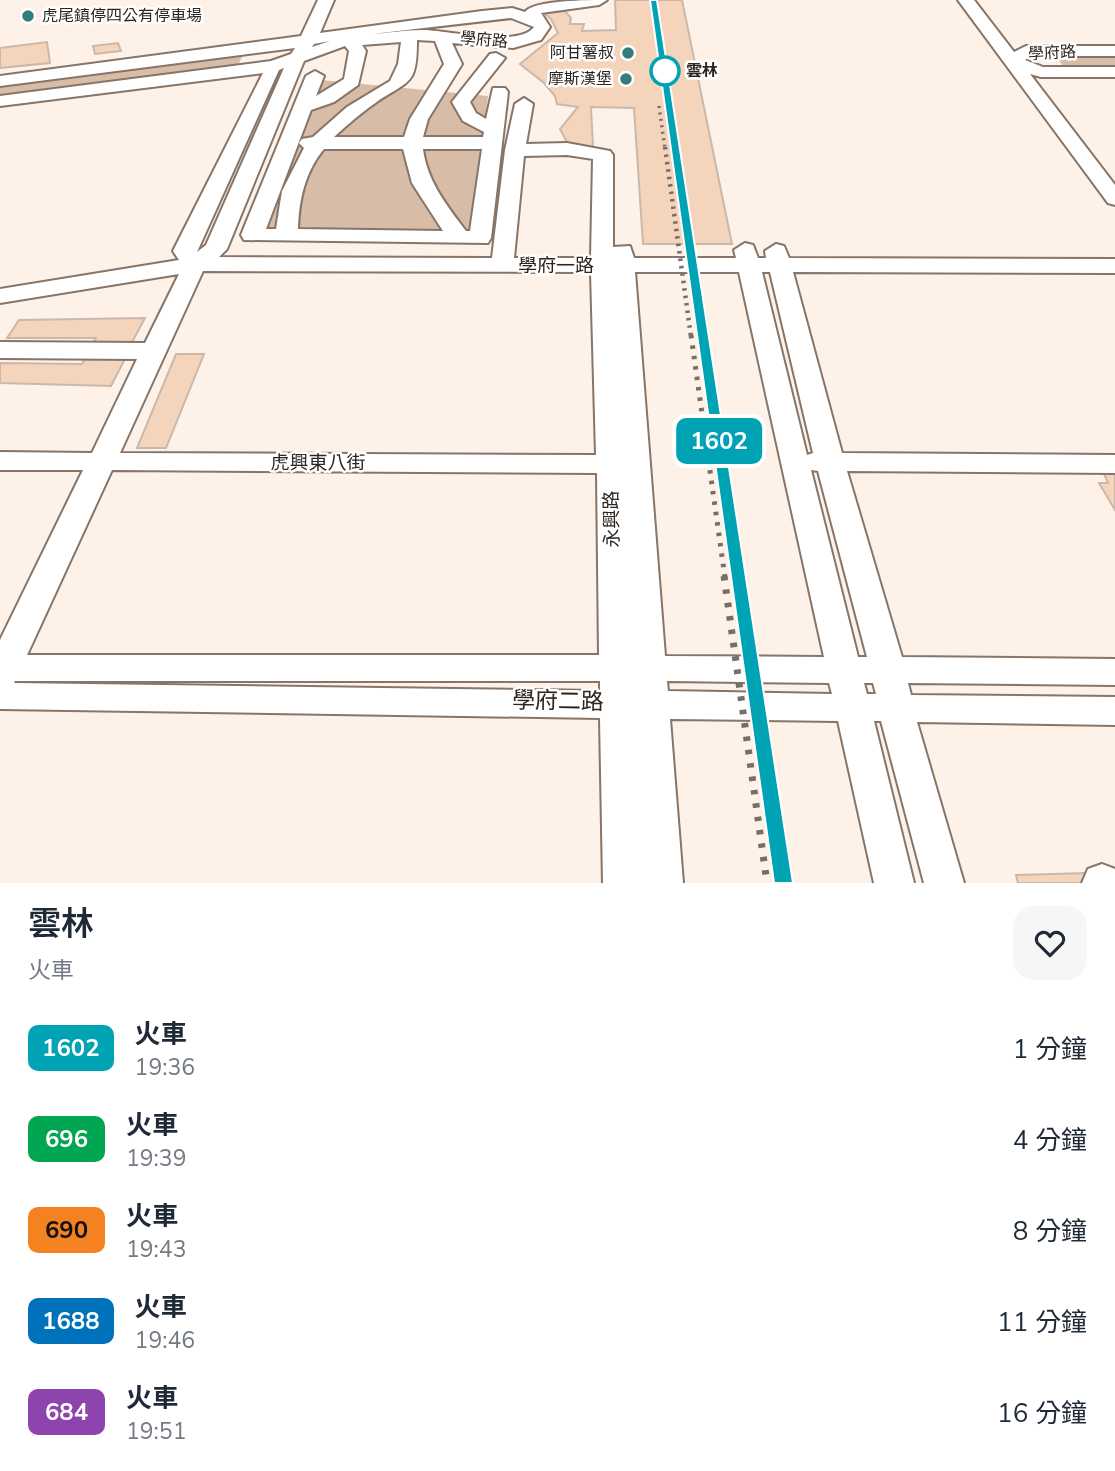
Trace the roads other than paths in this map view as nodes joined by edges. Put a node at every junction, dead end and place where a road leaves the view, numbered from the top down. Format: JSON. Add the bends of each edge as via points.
{"nodes":[{"id":1,"x":306,"y":0,"type":"edge"},
{"id":2,"x":326,"y":0,"type":"edge"},
{"id":3,"x":599,"y":0,"type":"edge"},
{"id":4,"x":966,"y":0,"type":"edge"},
{"id":5,"x":985,"y":0,"type":"edge"},
{"id":6,"x":539,"y":21,"type":"junction"},
{"id":7,"x":421,"y":23,"type":"junction"},
{"id":8,"x":309,"y":38,"type":"junction"},
{"id":9,"x":443,"y":38,"type":"junction"},
{"id":10,"x":409,"y":40,"type":"dead end"},
{"id":11,"x":353,"y":45,"type":"dead end"},
{"id":12,"x":1115,"y":51,"type":"edge"},
{"id":13,"x":290,"y":53,"type":"junction"},
{"id":14,"x":1019,"y":56,"type":"junction"},
{"id":15,"x":496,"y":58,"type":"dead end"},
{"id":16,"x":274,"y":66,"type":"junction"},
{"id":17,"x":1041,"y":72,"type":"junction"},
{"id":18,"x":1115,"y":72,"type":"edge"},
{"id":19,"x":315,"y":76,"type":"dead end"},
{"id":20,"x":0,"y":81,"type":"edge"},
{"id":21,"x":499,"y":92,"type":"dead end"},
{"id":22,"x":0,"y":101,"type":"edge"},
{"id":23,"x":524,"y":104,"type":"dead end"},
{"id":24,"x":304,"y":106,"type":"junction"},
{"id":25,"x":493,"y":136,"type":"junction"},
{"id":26,"x":290,"y":143,"type":"junction"},
{"id":27,"x":318,"y":143,"type":"junction"},
{"id":28,"x":413,"y":143,"type":"junction"},
{"id":29,"x":515,"y":150,"type":"junction"},
{"id":30,"x":1115,"y":170,"type":"edge"},
{"id":31,"x":1115,"y":199,"type":"edge"},
{"id":32,"x":445,"y":219,"type":"junction"},
{"id":33,"x":483,"y":219,"type":"junction"},
{"id":34,"x":287,"y":227,"type":"junction"},
{"id":35,"x":460,"y":238,"type":"junction"},
{"id":36,"x":1115,"y":252,"type":"edge"},
{"id":37,"x":198,"y":255,"type":"junction"},
{"id":38,"x":503,"y":258,"type":"junction"},
{"id":39,"x":763,"y":258,"type":"junction"},
{"id":40,"x":613,"y":259,"type":"junction"},
{"id":41,"x":1115,"y":266,"type":"edge"},
{"id":42,"x":0,"y":282,"type":"edge"},
{"id":43,"x":0,"y":296,"type":"edge"},
{"id":44,"x":0,"y":350,"type":"edge"},
{"id":45,"x":154,"y":351,"type":"junction"},
{"id":46,"x":0,"y":461,"type":"edge"},
{"id":47,"x":102,"y":462,"type":"junction"},
{"id":48,"x":796,"y":462,"type":"junction"},
{"id":49,"x":624,"y":463,"type":"junction"},
{"id":50,"x":830,"y":463,"type":"junction"},
{"id":51,"x":1115,"y":464,"type":"edge"},
{"id":52,"x":649,"y":669,"type":"junction"},
{"id":53,"x":845,"y":669,"type":"junction"},
{"id":54,"x":888,"y":670,"type":"junction"},
{"id":55,"x":1115,"y":673,"type":"edge"},
{"id":56,"x":1,"y":677,"type":"edge"},
{"id":57,"x":615,"y":685,"type":"junction"},
{"id":58,"x":651,"y":704,"type":"junction"},
{"id":59,"x":853,"y":710,"type":"junction"},
{"id":60,"x":896,"y":710,"type":"junction"},
{"id":61,"x":1115,"y":711,"type":"edge"},
{"id":62,"x":623,"y":883,"type":"edge"},
{"id":63,"x":663,"y":883,"type":"edge"},
{"id":64,"x":894,"y":883,"type":"edge"},
{"id":65,"x":944,"y":883,"type":"edge"}],
"edges":[{"from":1,"to":13,"type":"street"},
{"from":2,"to":8,"type":"street"},
{"from":3,"to":6,"type":"street","via":[[536,9],[532,11]]},
{"from":4,"to":14,"type":"street"},
{"from":5,"to":14,"type":"street"},
{"from":6,"to":7,"type":"street","name":"學府路","via":[[512,13]]},
{"from":6,"to":9,"type":"street","name":"學府路","via":[[542,27],[536,37],[513,43]]},
{"from":7,"to":8,"type":"street","name":"學府路"},
{"from":7,"to":9,"type":"street","via":[[414,30]]},
{"from":8,"to":13,"type":"street"},
{"from":9,"to":13,"type":"street","name":"學府路","via":[[344,41]]},
{"from":9,"to":28,"type":"street","via":[[453,64],[443,87],[416,123]]},
{"from":10,"to":27,"type":"street","via":[[407,66],[396,85],[368,99]]},
{"from":11,"to":24,"type":"street","via":[[358,51],[352,81],[328,98]]},
{"from":12,"to":14,"type":"street","name":"學府路"},
{"from":13,"to":16,"type":"street"},
{"from":13,"to":20,"type":"street","name":"學府路"},
{"from":13,"to":37,"type":"street"},
{"from":14,"to":17,"type":"street"},
{"from":14,"to":31,"type":"street"},
{"from":15,"to":25,"type":"street","via":[[461,102],[466,113]]},
{"from":16,"to":22,"type":"street","via":[[115,96]]},
{"from":16,"to":37,"type":"street"},
{"from":17,"to":18,"type":"street","name":"學府路"},
{"from":17,"to":30,"type":"street"},
{"from":19,"to":24,"type":"street"},
{"from":21,"to":25,"type":"street"},
{"from":23,"to":29,"type":"street"},
{"from":24,"to":26,"type":"street"},
{"from":25,"to":28,"type":"street"},
{"from":25,"to":33,"type":"street"},
{"from":26,"to":27,"type":"street"},
{"from":26,"to":34,"type":"street","via":[[259,219]]},
{"from":27,"to":28,"type":"street"},
{"from":27,"to":34,"type":"street","via":[[296,175]]},
{"from":28,"to":32,"type":"street","via":[[418,176]]},
{"from":29,"to":38,"type":"street"},
{"from":29,"to":40,"type":"street","name":"永興路","via":[[567,149],[603,155]]},
{"from":32,"to":33,"type":"street"},
{"from":32,"to":34,"type":"street"},
{"from":32,"to":35,"type":"street"},
{"from":33,"to":35,"type":"street","via":[[480,238]]},
{"from":34,"to":35,"type":"street"},
{"from":36,"to":39,"type":"street","name":"學府一路"},
{"from":37,"to":38,"type":"street","name":"學府一路"},
{"from":37,"to":42,"type":"street","name":"學府一路"},
{"from":37,"to":43,"type":"street","name":"學府一路"},
{"from":37,"to":45,"type":"street"},
{"from":38,"to":40,"type":"street","name":"學府一路"},
{"from":39,"to":40,"type":"street","name":"學府一路"},
{"from":39,"to":41,"type":"street","name":"學府一路"},
{"from":39,"to":48,"type":"street"},
{"from":39,"to":50,"type":"street"},
{"from":40,"to":49,"type":"street","name":"永興路"},
{"from":44,"to":45,"type":"street"},
{"from":45,"to":47,"type":"street"},
{"from":46,"to":47,"type":"street","name":"虎興東八街"},
{"from":47,"to":49,"type":"street","name":"虎興東八街"},
{"from":47,"to":56,"type":"street"},
{"from":48,"to":50,"type":"street"},
{"from":48,"to":53,"type":"street"},
{"from":49,"to":52,"type":"street","name":"永興路"},
{"from":49,"to":57,"type":"street","name":"永興路"},
{"from":50,"to":51,"type":"street"},
{"from":50,"to":54,"type":"street"},
{"from":52,"to":53,"type":"street","name":"學府二路"},
{"from":52,"to":57,"type":"street","name":"學府二路"},
{"from":52,"to":58,"type":"street","name":"永興路"},
{"from":53,"to":54,"type":"street","name":"學府二路"},
{"from":53,"to":59,"type":"street"},
{"from":54,"to":55,"type":"street","name":"學府二路"},
{"from":54,"to":60,"type":"street"},
{"from":56,"to":57,"type":"street","name":"學府二路"},
{"from":57,"to":58,"type":"street","name":"學府二路"},
{"from":57,"to":62,"type":"street","name":"永興路"},
{"from":58,"to":59,"type":"street","name":"學府二路"},
{"from":58,"to":63,"type":"street","name":"永興路"},
{"from":59,"to":60,"type":"street","name":"學府二路"},
{"from":59,"to":64,"type":"street"},
{"from":60,"to":61,"type":"street","name":"學府二路"},
{"from":60,"to":65,"type":"street"}]}
